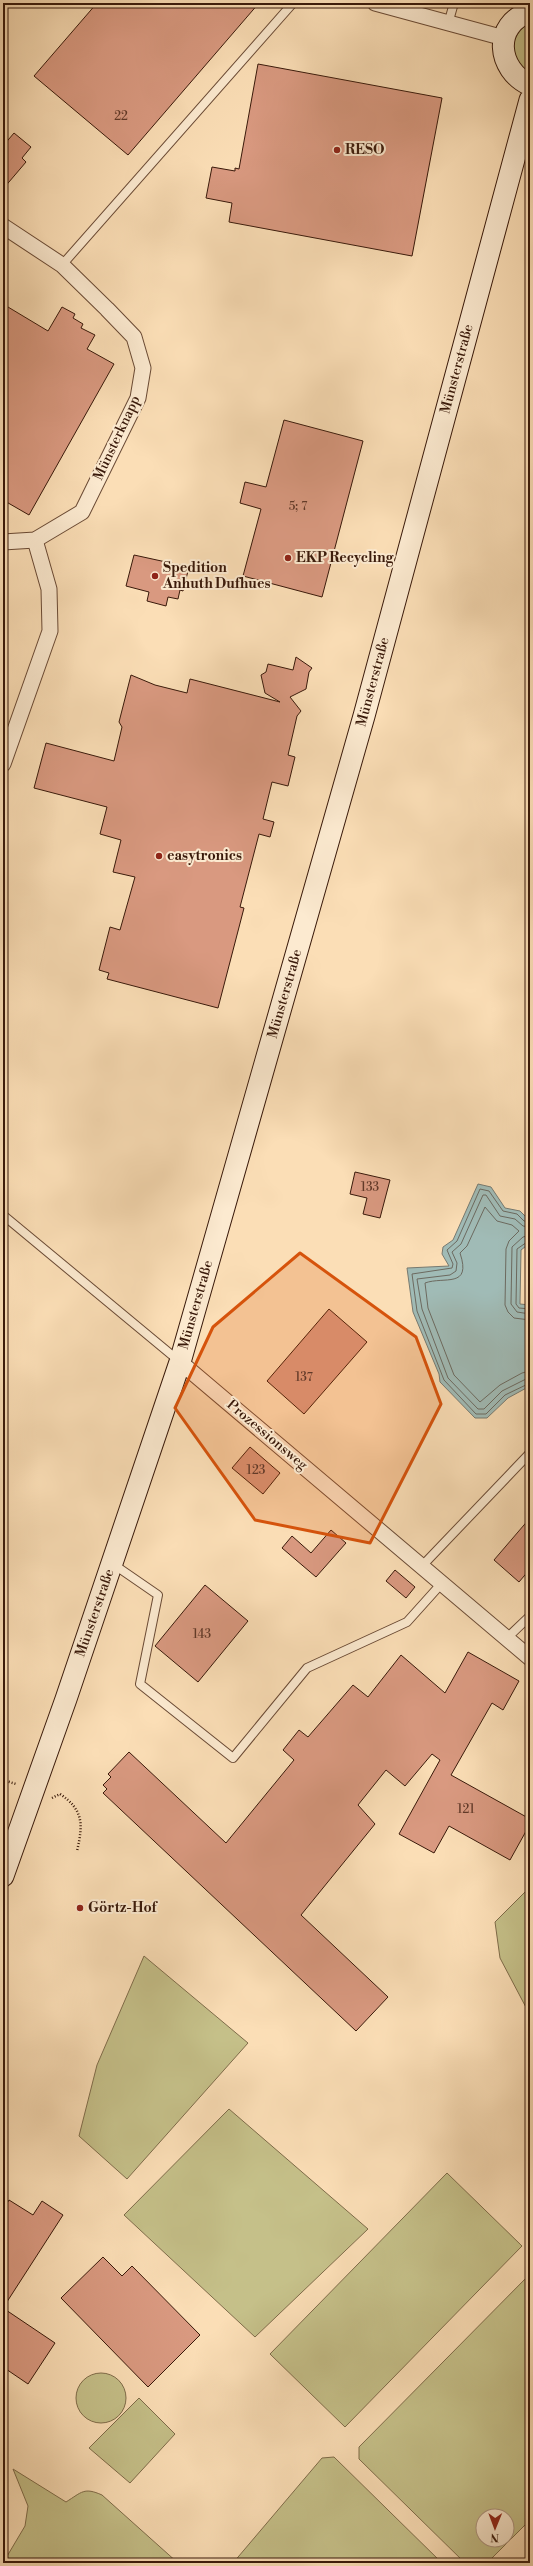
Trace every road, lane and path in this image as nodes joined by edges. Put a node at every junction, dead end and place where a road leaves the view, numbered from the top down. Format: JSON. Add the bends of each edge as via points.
{"nodes":[{"id":1,"x":292,"y":3,"type":"edge"},
{"id":2,"x":375,"y":3,"type":"edge"},
{"id":3,"x":454,"y":3,"type":"edge"},
{"id":4,"x":530,"y":12,"type":"edge"},
{"id":5,"x":448,"y":24,"type":"junction"},
{"id":6,"x":504,"y":38,"type":"junction"},
{"id":7,"x":530,"y":85,"type":"edge"},
{"id":8,"x":530,"y":100,"type":"edge"},
{"id":9,"x":3,"y":226,"type":"edge"},
{"id":10,"x":62,"y":265,"type":"junction"},
{"id":11,"x":35,"y":540,"type":"junction"},
{"id":12,"x":3,"y":542,"type":"edge"},
{"id":13,"x":3,"y":764,"type":"edge"},
{"id":14,"x":3,"y":1215,"type":"edge"},
{"id":15,"x":180,"y":1362,"type":"junction"},
{"id":16,"x":530,"y":1454,"type":"edge"},
{"id":17,"x":112,"y":1564,"type":"junction"},
{"id":18,"x":422,"y":1566,"type":"junction"},
{"id":19,"x":442,"y":1583,"type":"junction"},
{"id":20,"x":530,"y":1616,"type":"edge"},
{"id":21,"x":506,"y":1638,"type":"junction"},
{"id":22,"x":530,"y":1658,"type":"edge"},
{"id":23,"x":32,"y":1791,"type":"junction"},
{"id":24,"x":11,"y":1827,"type":"edge"},
{"id":25,"x":77,"y":1851,"type":"dead end"},
{"id":26,"x":3,"y":1876,"type":"edge"}],
"edges":[{"from":1,"to":10,"type":"lane"},
{"from":2,"to":5,"type":"street"},
{"from":3,"to":5,"type":"lane"},
{"from":4,"to":6,"type":"main road","via":[[523,14],[511,24]]},
{"from":5,"to":6,"type":"street"},
{"from":6,"to":7,"type":"main road","via":[[503,54],[508,68],[519,80]]},
{"from":8,"to":15,"type":"main road","name":"Münsterstraße","via":[[364,716]]},
{"from":9,"to":10,"type":"street","name":"Münsterknapp"},
{"from":10,"to":11,"type":"street","name":"Münsterknapp","via":[[134,337],[143,368],[138,398],[82,512]]},
{"from":11,"to":12,"type":"street","name":"Münsterknapp"},
{"from":11,"to":13,"type":"street","via":[[49,589],[50,631]]},
{"from":14,"to":15,"type":"lane","name":"Prozessionsweg"},
{"from":15,"to":17,"type":"main road","name":"Münsterstraße"},
{"from":15,"to":18,"type":"street","name":"Prozessionsweg"},
{"from":16,"to":18,"type":"lane"},
{"from":17,"to":19,"type":"lane","via":[[158,1595],[140,1684],[233,1758],[306,1668],[407,1622]]},
{"from":17,"to":23,"type":"main road","name":"Münsterstraße"},
{"from":18,"to":19,"type":"street","name":"Prozessionsweg"},
{"from":19,"to":21,"type":"street","name":"Prozessionsweg"},
{"from":20,"to":21,"type":"lane"},
{"from":21,"to":22,"type":"street","name":"Prozessionsweg"},
{"from":23,"to":24,"type":"main road","name":"Münsterstraße"},
{"from":23,"to":25,"type":"path","via":[[52,1798],[60,1794],[77,1808],[82,1829]]},
{"from":24,"to":26,"type":"main road","name":"Münsterstraße"}]}
